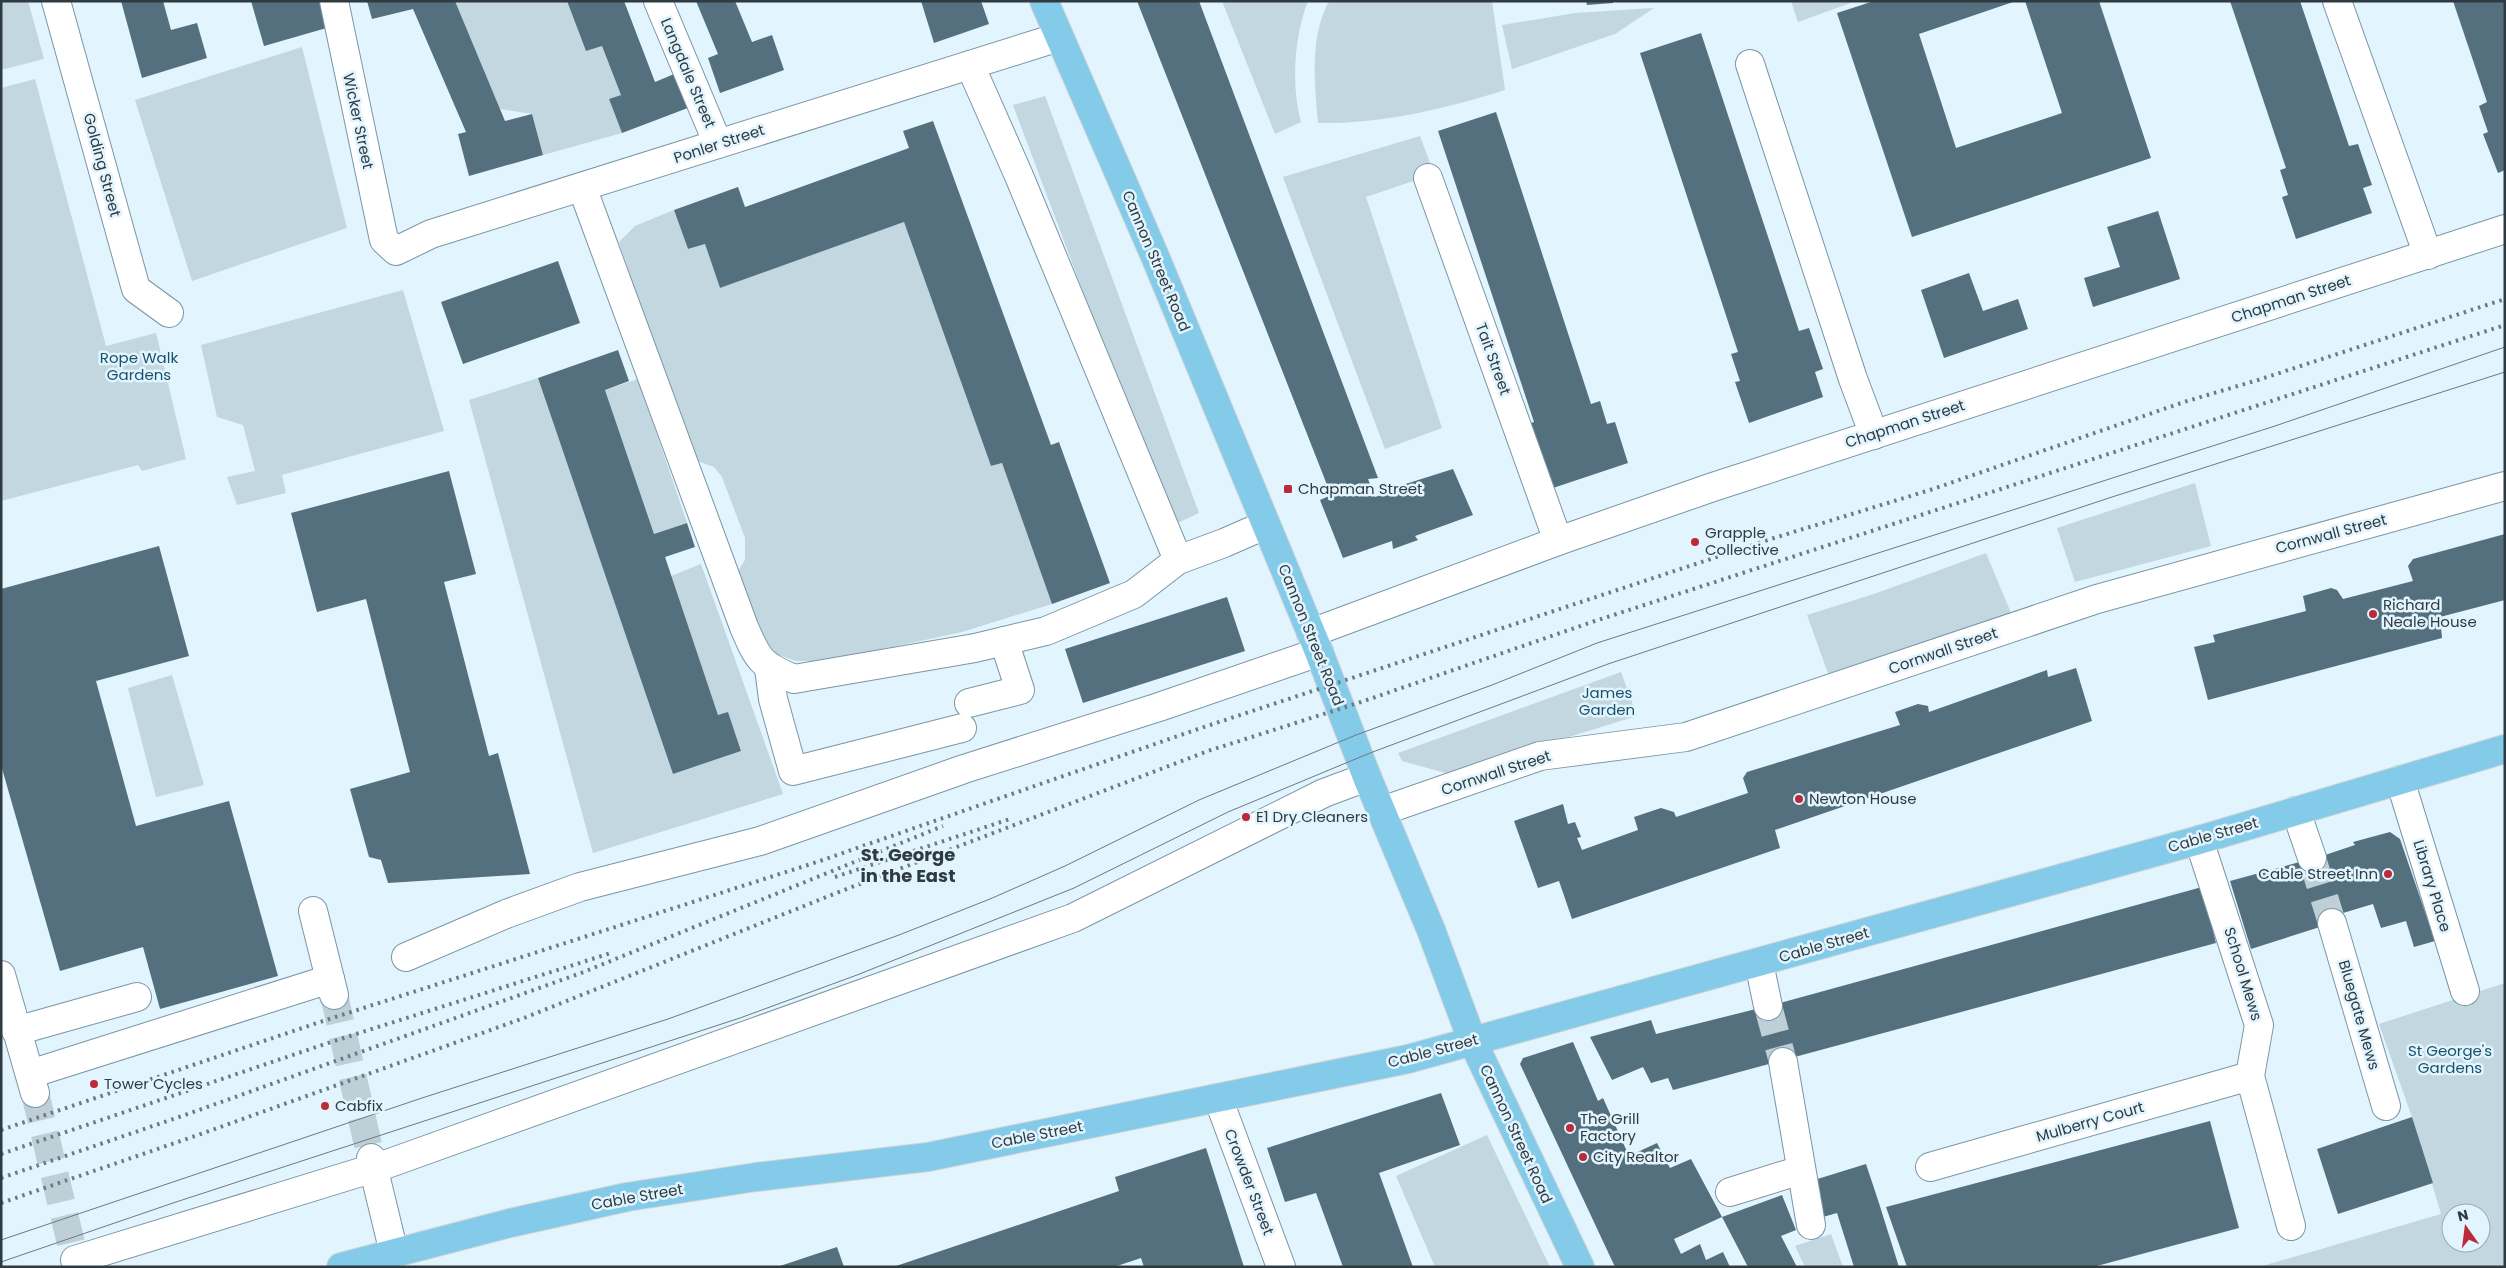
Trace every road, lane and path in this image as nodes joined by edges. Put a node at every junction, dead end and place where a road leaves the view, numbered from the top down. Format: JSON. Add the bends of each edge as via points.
{"nodes":[{"id":1,"x":56,"y":1,"type":"edge"},
{"id":2,"x":334,"y":1,"type":"edge"},
{"id":3,"x":658,"y":1,"type":"edge"},
{"id":4,"x":1044,"y":1,"type":"edge"},
{"id":5,"x":2337,"y":1,"type":"edge"},
{"id":6,"x":1059,"y":37,"type":"junction"},
{"id":7,"x":1750,"y":64,"type":"dead end"},
{"id":8,"x":970,"y":65,"type":"junction"},
{"id":9,"x":718,"y":144,"type":"junction"},
{"id":10,"x":1428,"y":178,"type":"dead end"},
{"id":11,"x":582,"y":187,"type":"junction"},
{"id":12,"x":2505,"y":229,"type":"edge"},
{"id":13,"x":384,"y":240,"type":"joint"},
{"id":14,"x":2428,"y":255,"type":"junction"},
{"id":15,"x":169,"y":313,"type":"dead end"},
{"id":16,"x":1874,"y":435,"type":"junction"},
{"id":17,"x":2505,"y":486,"type":"edge"},
{"id":18,"x":1265,"y":524,"type":"junction"},
{"id":19,"x":1558,"y":541,"type":"junction"},
{"id":20,"x":1178,"y":560,"type":"junction"},
{"id":21,"x":1004,"y":641,"type":"junction"},
{"id":22,"x":1315,"y":642,"type":"junction"},
{"id":23,"x":769,"y":668,"type":"junction"},
{"id":24,"x":2505,"y":750,"type":"edge"},
{"id":25,"x":1367,"y":777,"type":"junction"},
{"id":26,"x":2400,"y":780,"type":"junction"},
{"id":27,"x":1382,"y":811,"type":"junction"},
{"id":28,"x":2296,"y":811,"type":"junction"},
{"id":29,"x":2199,"y":840,"type":"junction"},
{"id":30,"x":2312,"y":858,"type":"tunnel mouth"},
{"id":31,"x":313,"y":911,"type":"dead end"},
{"id":32,"x":2332,"y":923,"type":"tunnel mouth"},
{"id":33,"x":406,"y":957,"type":"dead end"},
{"id":34,"x":1760,"y":964,"type":"junction"},
{"id":35,"x":2,"y":982,"type":"edge"},
{"id":36,"x":2465,"y":991,"type":"dead end"},
{"id":37,"x":137,"y":997,"type":"dead end"},
{"id":38,"x":1768,"y":1006,"type":"tunnel mouth"},
{"id":39,"x":16,"y":1031,"type":"junction"},
{"id":40,"x":1472,"y":1040,"type":"junction"},
{"id":41,"x":1782,"y":1062,"type":"tunnel mouth"},
{"id":42,"x":2250,"y":1076,"type":"junction"},
{"id":43,"x":1218,"y":1098,"type":"junction"},
{"id":44,"x":2386,"y":1106,"type":"dead end"},
{"id":45,"x":372,"y":1163,"type":"junction"},
{"id":46,"x":1930,"y":1166,"type":"dead end"},
{"id":47,"x":1801,"y":1170,"type":"junction"},
{"id":48,"x":1730,"y":1192,"type":"dead end"},
{"id":49,"x":1811,"y":1225,"type":"dead end"},
{"id":50,"x":2291,"y":1226,"type":"dead end"},
{"id":51,"x":394,"y":1253,"type":"junction"},
{"id":52,"x":76,"y":1263,"type":"edge"},
{"id":53,"x":341,"y":1267,"type":"edge"},
{"id":54,"x":1281,"y":1267,"type":"edge"},
{"id":55,"x":1580,"y":1267,"type":"edge"}],
"edges":[{"from":1,"to":15,"type":"street","name":"Golding Street","via":[[136,289]]},
{"from":2,"to":13,"type":"street","name":"Wicker Street"},
{"from":3,"to":9,"type":"street","name":"Langdale Street"},
{"from":4,"to":6,"type":"main road","name":"Cannon Street Road"},
{"from":5,"to":14,"type":"street"},
{"from":6,"to":8,"type":"street","name":"Ponler Street"},
{"from":6,"to":18,"type":"main road","name":"Cannon Street Road","via":[[1154,254]]},
{"from":7,"to":16,"type":"street"},
{"from":8,"to":9,"type":"street","name":"Ponler Street"},
{"from":8,"to":20,"type":"street"},
{"from":9,"to":11,"type":"street","name":"Ponler Street"},
{"from":10,"to":19,"type":"street","name":"Tait Street"},
{"from":11,"to":13,"type":"street","name":"Ponler Street","via":[[431,234],[396,251]]},
{"from":11,"to":23,"type":"street","via":[[744,627],[755,652]]},
{"from":12,"to":14,"type":"street","name":"Chapman Street"},
{"from":14,"to":16,"type":"street","name":"Chapman Street"},
{"from":16,"to":19,"type":"street","name":"Chapman Street"},
{"from":17,"to":27,"type":"street","name":"Cornwall Street","via":[[2097,600],[1686,737],[1540,756]]},
{"from":18,"to":20,"type":"street"},
{"from":18,"to":22,"type":"main road","name":"Cannon Street Road"},
{"from":19,"to":22,"type":"street","name":"Chapman Street"},
{"from":20,"to":21,"type":"street","via":[[1134,594],[1046,631]]},
{"from":21,"to":23,"type":"street","via":[[794,679]]},
{"from":21,"to":23,"type":"street","via":[[1020,690],[965,716],[793,771],[773,699]]},
{"from":22,"to":25,"type":"main road","name":"Cannon Street Road"},
{"from":22,"to":33,"type":"street","name":"Chapman Street","via":[[1159,707],[964,769],[760,841],[580,887],[506,914]]},
{"from":24,"to":26,"type":"main road","name":"Cable Street"},
{"from":25,"to":27,"type":"main road","name":"Cannon Street Road"},
{"from":25,"to":45,"type":"street","via":[[1324,793],[1073,918]]},
{"from":26,"to":28,"type":"main road","name":"Cable Street"},
{"from":26,"to":36,"type":"street","name":"Library Place"},
{"from":27,"to":40,"type":"main road","name":"Cannon Street Road"},
{"from":28,"to":29,"type":"main road","name":"Cable Street"},
{"from":28,"to":30,"type":"street"},
{"from":29,"to":34,"type":"main road","name":"Cable Street"},
{"from":29,"to":42,"type":"street","name":"School Mews","via":[[2259,1025]]},
{"from":31,"to":39,"type":"street","via":[[332,987],[33,1083]]},
{"from":32,"to":44,"type":"street","name":"Bluegate Mews"},
{"from":34,"to":38,"type":"street"},
{"from":34,"to":40,"type":"main road","name":"Cable Street"},
{"from":35,"to":39,"type":"street"},
{"from":37,"to":39,"type":"street"},
{"from":40,"to":43,"type":"main road","name":"Cable Street","via":[[1408,1059]]},
{"from":40,"to":55,"type":"main road","name":"Cannon Street Road"},
{"from":41,"to":47,"type":"street"},
{"from":42,"to":46,"type":"street","name":"Mulberry Court"},
{"from":42,"to":50,"type":"street","name":"School Mews"},
{"from":43,"to":51,"type":"main road","name":"Cable Street","via":[[928,1157],[756,1177],[626,1197]]},
{"from":43,"to":54,"type":"street","name":"Crowder Street"},
{"from":45,"to":51,"type":"street"},
{"from":45,"to":52,"type":"street"},
{"from":47,"to":48,"type":"street"},
{"from":47,"to":49,"type":"street"},
{"from":51,"to":53,"type":"main road","name":"Cable Street"}]}
